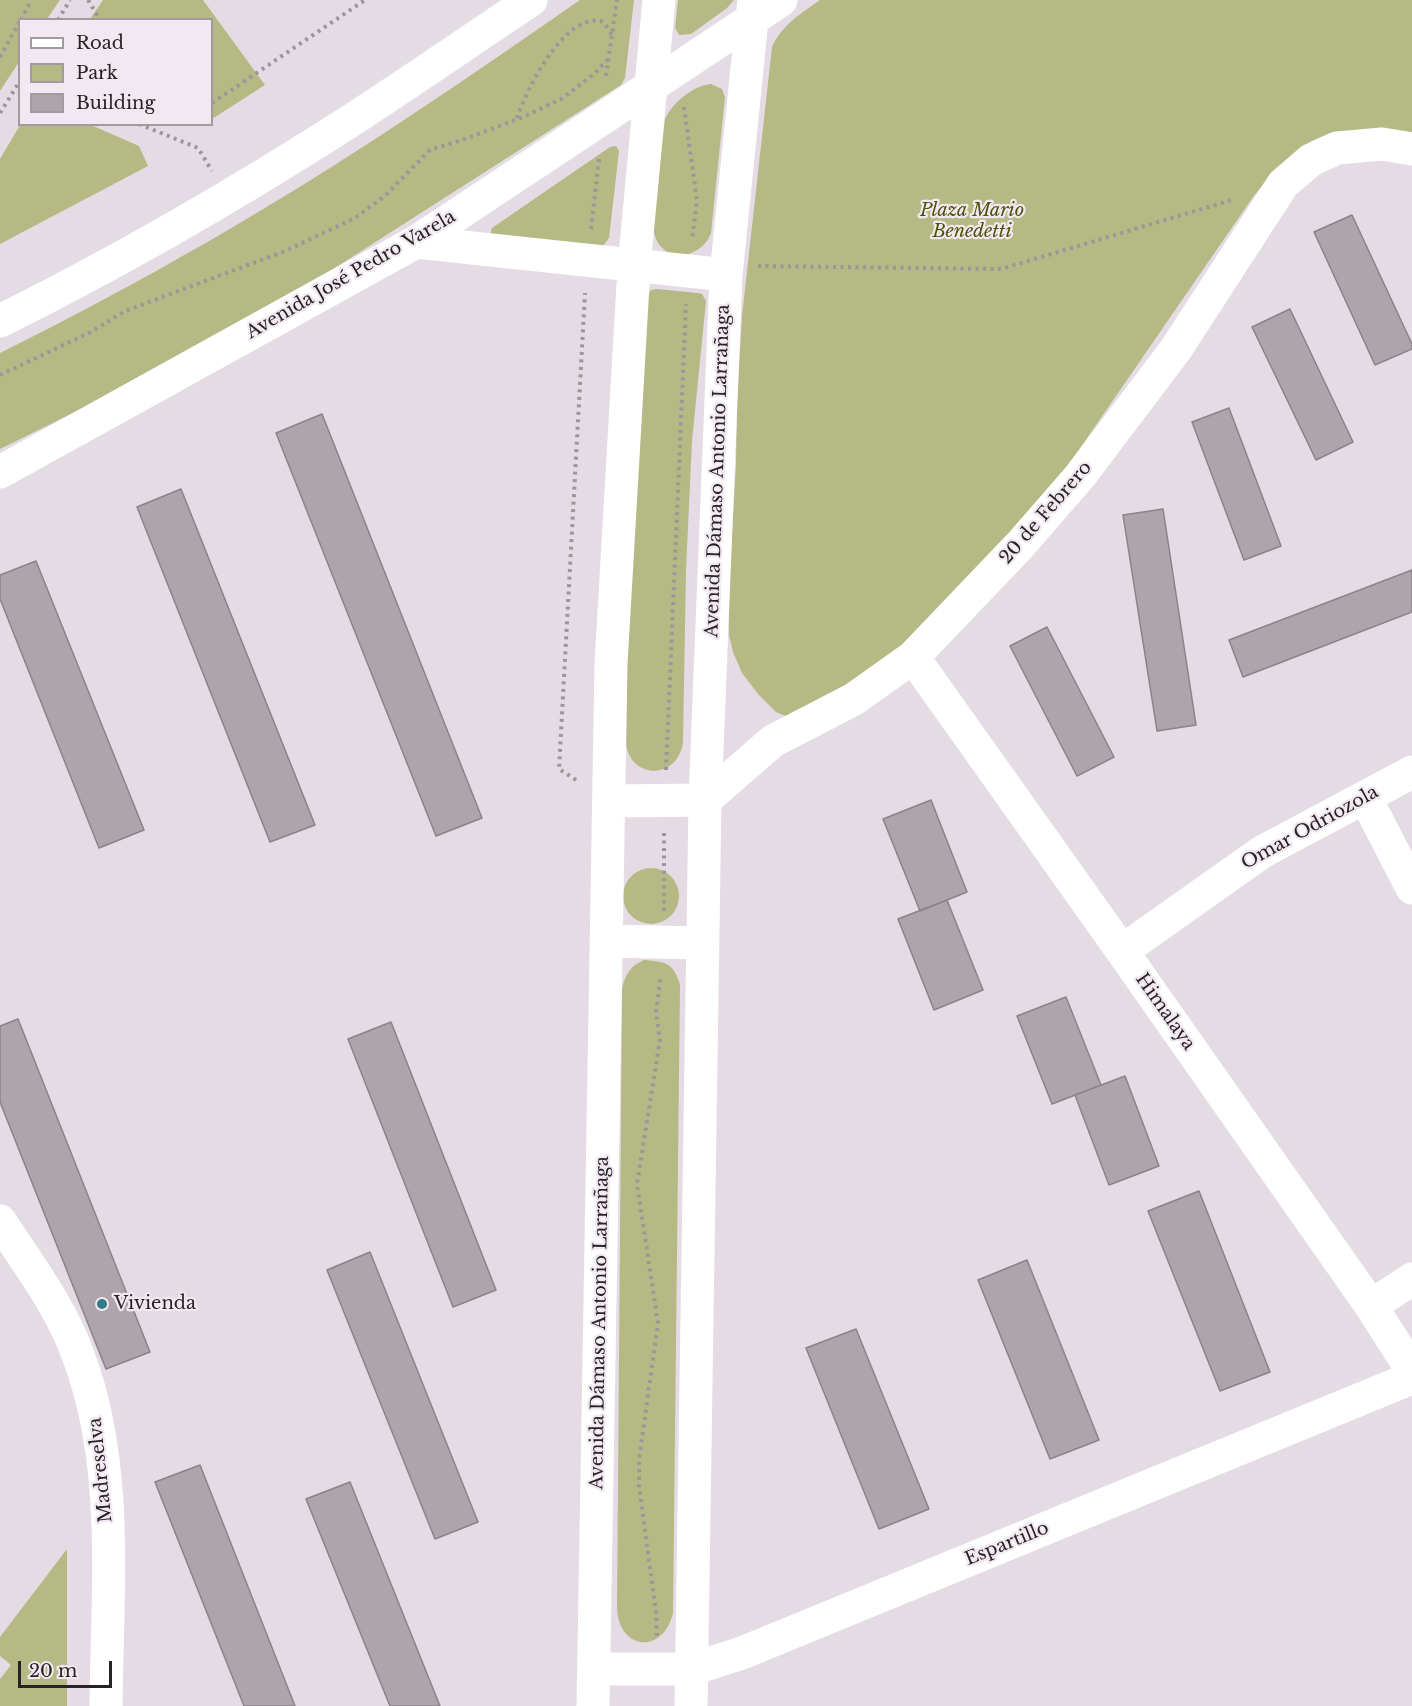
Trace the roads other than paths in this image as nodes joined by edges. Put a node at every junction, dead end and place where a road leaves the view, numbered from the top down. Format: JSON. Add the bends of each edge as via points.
{"nodes":[{"id":1,"x":531,"y":0,"type":"edge"},
{"id":2,"x":659,"y":0,"type":"edge"},
{"id":3,"x":781,"y":0,"type":"edge"},
{"id":4,"x":753,"y":10,"type":"edge"},
{"id":5,"x":650,"y":87,"type":"junction"},
{"id":6,"x":1412,"y":149,"type":"edge"},
{"id":7,"x":416,"y":242,"type":"junction"},
{"id":8,"x":633,"y":267,"type":"junction"},
{"id":9,"x":726,"y":270,"type":"junction"},
{"id":10,"x":0,"y":321,"type":"edge"},
{"id":11,"x":0,"y":472,"type":"edge"},
{"id":12,"x":913,"y":657,"type":"junction"},
{"id":13,"x":1412,"y":772,"type":"edge"},
{"id":14,"x":1365,"y":797,"type":"junction"},
{"id":15,"x":705,"y":800,"type":"junction"},
{"id":16,"x":609,"y":801,"type":"junction"},
{"id":17,"x":1412,"y":888,"type":"edge"},
{"id":18,"x":607,"y":941,"type":"junction"},
{"id":19,"x":703,"y":942,"type":"junction"},
{"id":20,"x":1122,"y":951,"type":"junction"},
{"id":21,"x":0,"y":1221,"type":"edge"},
{"id":22,"x":1412,"y":1279,"type":"edge"},
{"id":23,"x":1371,"y":1306,"type":"junction"},
{"id":24,"x":1412,"y":1370,"type":"edge"},
{"id":25,"x":1412,"y":1378,"type":"edge"},
{"id":26,"x":594,"y":1669,"type":"junction"},
{"id":27,"x":692,"y":1669,"type":"junction"},
{"id":28,"x":106,"y":1706,"type":"edge"},
{"id":29,"x":593,"y":1706,"type":"edge"},
{"id":30,"x":691,"y":1706,"type":"edge"}],
"edges":[{"from":1,"to":10,"type":"street","via":[[343,126],[228,197]]},
{"from":2,"to":5,"type":"street","name":"Avenida Dámaso Antonio Larrañaga"},
{"from":3,"to":4,"type":"street","name":"Avenida José Pedro Varela"},
{"from":4,"to":5,"type":"street","name":"Avenida José Pedro Varela"},
{"from":4,"to":9,"type":"street","name":"Avenida Dámaso Antonio Larrañaga"},
{"from":5,"to":7,"type":"street","name":"Avenida José Pedro Varela"},
{"from":5,"to":8,"type":"street","name":"Avenida Dámaso Antonio Larrañaga"},
{"from":6,"to":12,"type":"street","name":"20 de Febrero","via":[[1382,144],[1337,148],[1311,159],[1283,184],[1176,349],[1080,476]]},
{"from":7,"to":8,"type":"street"},
{"from":7,"to":11,"type":"street","name":"Avenida José Pedro Varela"},
{"from":8,"to":9,"type":"street","via":[[688,272]]},
{"from":8,"to":16,"type":"street","name":"Avenida Dámaso Antonio Larrañaga","via":[[611,664]]},
{"from":9,"to":15,"type":"street","name":"Avenida Dámaso Antonio Larrañaga"},
{"from":12,"to":15,"type":"street","name":"20 de Febrero","via":[[854,699],[773,741]]},
{"from":12,"to":20,"type":"street","name":"Himalaya"},
{"from":13,"to":14,"type":"street","name":"Omar Odriozola"},
{"from":14,"to":17,"type":"street"},
{"from":14,"to":20,"type":"street","name":"Omar Odriozola","via":[[1262,852]]},
{"from":15,"to":16,"type":"street"},
{"from":15,"to":19,"type":"street","name":"Avenida Dámaso Antonio Larrañaga"},
{"from":16,"to":18,"type":"street","name":"Avenida Dámaso Antonio Larrañaga"},
{"from":18,"to":19,"type":"street"},
{"from":18,"to":26,"type":"street","name":"Avenida Dámaso Antonio Larrañaga"},
{"from":19,"to":27,"type":"street","name":"Avenida Dámaso Antonio Larrañaga"},
{"from":20,"to":23,"type":"street","name":"Himalaya"},
{"from":21,"to":28,"type":"street","name":"Madreselva","via":[[51,1299],[78,1354],[100,1430],[108,1532]]},
{"from":22,"to":23,"type":"street"},
{"from":23,"to":24,"type":"street","name":"Himalaya"},
{"from":25,"to":27,"type":"street","name":"Espartillo","via":[[742,1653]]},
{"from":26,"to":27,"type":"street","name":"Espartillo"},
{"from":26,"to":29,"type":"street","name":"Avenida Dámaso Antonio Larrañaga"},
{"from":27,"to":30,"type":"street","name":"Avenida Dámaso Antonio Larrañaga"}]}
